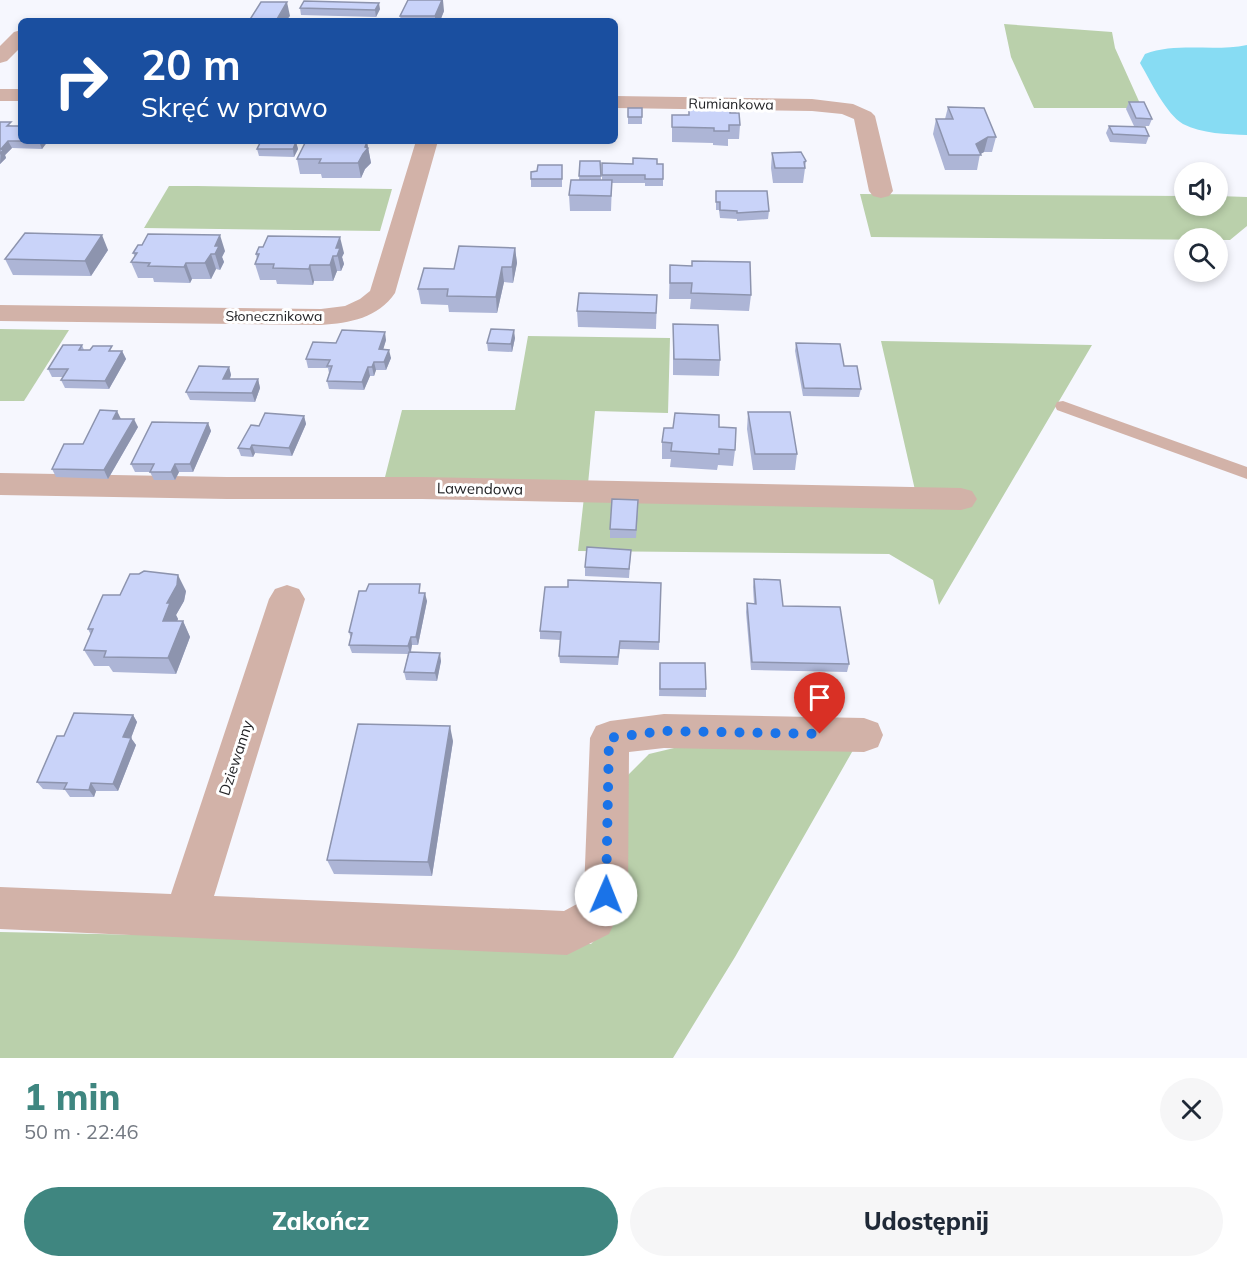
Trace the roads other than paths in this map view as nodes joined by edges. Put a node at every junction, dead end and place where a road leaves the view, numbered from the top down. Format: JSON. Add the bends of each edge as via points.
{"nodes":[{"id":1,"x":18,"y":39,"type":"edge"},
{"id":2,"x":0,"y":57,"type":"edge"},
{"id":3,"x":0,"y":95,"type":"edge"},
{"id":4,"x":18,"y":95,"type":"edge"},
{"id":5,"x":618,"y":102,"type":"edge"},
{"id":6,"x":426,"y":144,"type":"edge"},
{"id":7,"x":881,"y":191,"type":"dead end"},
{"id":8,"x":0,"y":313,"type":"edge"},
{"id":9,"x":1063,"y":406,"type":"dead end"},
{"id":10,"x":1247,"y":473,"type":"edge"},
{"id":11,"x":0,"y":484,"type":"edge"},
{"id":12,"x":961,"y":499,"type":"dead end"},
{"id":13,"x":287,"y":598,"type":"dead end"},
{"id":14,"x":864,"y":735,"type":"dead end"},
{"id":15,"x":0,"y":908,"type":"edge"},
{"id":16,"x":185,"y":917,"type":"junction"}],
"edges":[{"from":1,"to":2,"type":"street"},
{"from":3,"to":4,"type":"street"},
{"from":5,"to":7,"type":"street","name":"Rumiankowa","via":[[846,108],[864,116]]},
{"from":6,"to":8,"type":"street","name":"Słonecznikowa","via":[[382,293],[365,309],[321,317]]},
{"from":9,"to":10,"type":"lane"},
{"from":11,"to":12,"type":"street","name":"Lawendowa"},
{"from":13,"to":16,"type":"street","name":"Dziewanny"},
{"from":14,"to":16,"type":"street","via":[[664,731],[609,738],[606,895],[593,919],[567,933]]},
{"from":15,"to":16,"type":"street"}]}
